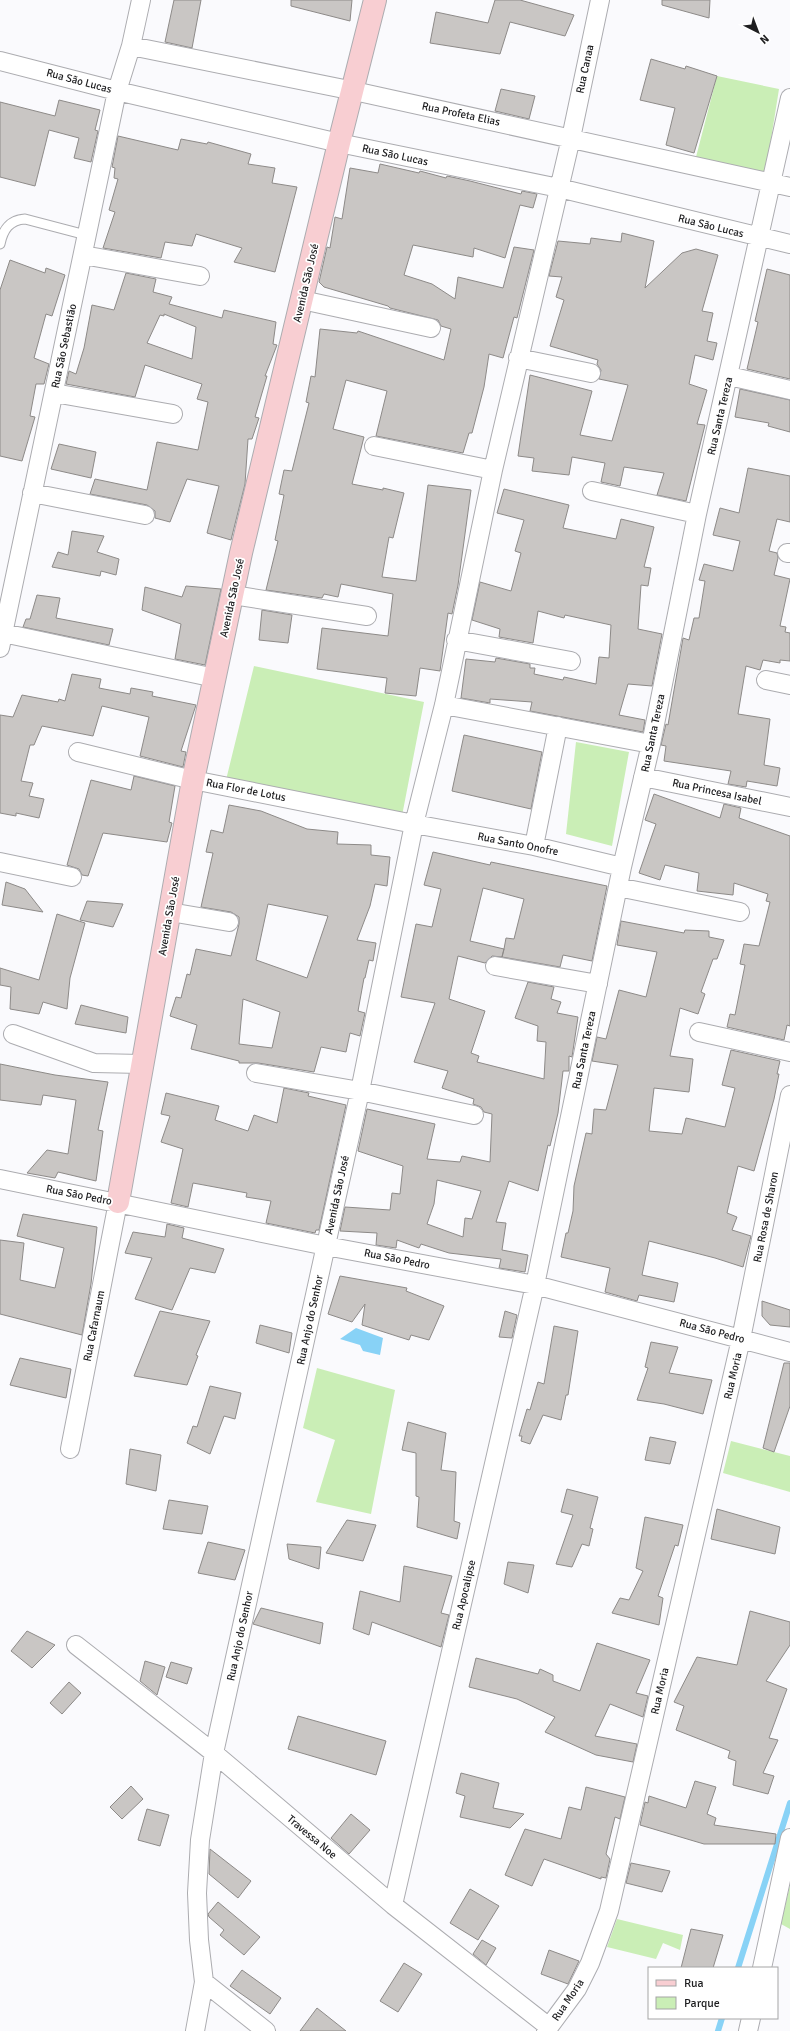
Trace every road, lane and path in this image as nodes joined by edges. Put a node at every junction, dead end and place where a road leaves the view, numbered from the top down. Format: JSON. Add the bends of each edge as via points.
{"nodes":[{"id":1,"x":141,"y":0,"type":"edge"},
{"id":2,"x":375,"y":0,"type":"edge"},
{"id":3,"x":600,"y":0,"type":"edge"},
{"id":4,"x":131,"y":46,"type":"junction"},
{"id":5,"x":0,"y":61,"type":"edge"},
{"id":6,"x":117,"y":91,"type":"junction"},
{"id":7,"x":354,"y":91,"type":"junction"},
{"id":8,"x":790,"y":98,"type":"edge"},
{"id":9,"x":570,"y":138,"type":"junction"},
{"id":10,"x":339,"y":143,"type":"junction"},
{"id":11,"x":771,"y":182,"type":"junction"},
{"id":12,"x":790,"y":187,"type":"edge"},
{"id":13,"x":559,"y":188,"type":"junction"},
{"id":14,"x":86,"y":235,"type":"junction"},
{"id":15,"x":760,"y":238,"type":"junction"},
{"id":16,"x":0,"y":244,"type":"edge"},
{"id":17,"x":790,"y":244,"type":"edge"},
{"id":18,"x":83,"y":255,"type":"junction"},
{"id":19,"x":200,"y":276,"type":"dead end"},
{"id":20,"x":302,"y":300,"type":"junction"},
{"id":21,"x":430,"y":328,"type":"dead end"},
{"id":22,"x":518,"y":358,"type":"junction"},
{"id":23,"x":591,"y":372,"type":"dead end"},
{"id":24,"x":729,"y":376,"type":"junction"},
{"id":25,"x":790,"y":390,"type":"edge"},
{"id":26,"x":54,"y":393,"type":"junction"},
{"id":27,"x":173,"y":414,"type":"dead end"},
{"id":28,"x":374,"y":446,"type":"dead end"},
{"id":29,"x":493,"y":470,"type":"junction"},
{"id":30,"x":592,"y":491,"type":"dead end"},
{"id":31,"x":32,"y":493,"type":"junction"},
{"id":32,"x":697,"y":514,"type":"junction"},
{"id":33,"x":145,"y":515,"type":"dead end"},
{"id":34,"x":233,"y":594,"type":"junction"},
{"id":35,"x":367,"y":616,"type":"dead end"},
{"id":36,"x":456,"y":640,"type":"junction"},
{"id":37,"x":2,"y":641,"type":"edge"},
{"id":38,"x":571,"y":661,"type":"dead end"},
{"id":39,"x":215,"y":678,"type":"junction"},
{"id":40,"x":766,"y":680,"type":"dead end"},
{"id":41,"x":790,"y":685,"type":"edge"},
{"id":42,"x":444,"y":705,"type":"junction"},
{"id":43,"x":558,"y":726,"type":"junction"},
{"id":44,"x":651,"y":744,"type":"junction"},
{"id":45,"x":78,"y":752,"type":"dead end"},
{"id":46,"x":644,"y":777,"type":"junction"},
{"id":47,"x":193,"y":780,"type":"junction"},
{"id":48,"x":790,"y":807,"type":"edge"},
{"id":49,"x":414,"y":824,"type":"junction"},
{"id":50,"x":534,"y":846,"type":"junction"},
{"id":51,"x":0,"y":862,"type":"edge"},
{"id":52,"x":622,"y":867,"type":"junction"},
{"id":53,"x":72,"y":877,"type":"dead end"},
{"id":54,"x":618,"y":887,"type":"junction"},
{"id":55,"x":170,"y":912,"type":"junction"},
{"id":56,"x":740,"y":912,"type":"dead end"},
{"id":57,"x":229,"y":922,"type":"dead end"},
{"id":58,"x":495,"y":966,"type":"dead end"},
{"id":59,"x":598,"y":984,"type":"junction"},
{"id":60,"x":699,"y":1032,"type":"dead end"},
{"id":61,"x":13,"y":1034,"type":"dead end"},
{"id":62,"x":790,"y":1052,"type":"edge"},
{"id":63,"x":142,"y":1064,"type":"junction"},
{"id":64,"x":256,"y":1073,"type":"dead end"},
{"id":65,"x":360,"y":1091,"type":"junction"},
{"id":66,"x":790,"y":1095,"type":"edge"},
{"id":67,"x":474,"y":1115,"type":"dead end"},
{"id":68,"x":0,"y":1179,"type":"edge"},
{"id":69,"x":118,"y":1202,"type":"junction"},
{"id":70,"x":326,"y":1246,"type":"junction"},
{"id":71,"x":535,"y":1285,"type":"junction"},
{"id":72,"x":741,"y":1338,"type":"junction"},
{"id":73,"x":790,"y":1352,"type":"edge"},
{"id":74,"x":70,"y":1449,"type":"dead end"},
{"id":75,"x":76,"y":1645,"type":"dead end"},
{"id":76,"x":214,"y":1753,"type":"junction"},
{"id":77,"x":790,"y":1838,"type":"edge"},
{"id":78,"x":787,"y":1865,"type":"edge"},
{"id":79,"x":392,"y":1906,"type":"junction"},
{"id":80,"x":762,"y":1967,"type":"edge"},
{"id":81,"x":204,"y":1982,"type":"junction"},
{"id":82,"x":751,"y":2019,"type":"edge"},
{"id":83,"x":548,"y":2029,"type":"edge"},
{"id":84,"x":195,"y":2031,"type":"edge"},
{"id":85,"x":266,"y":2031,"type":"edge"},
{"id":86,"x":748,"y":2031,"type":"edge"}],
"edges":[{"from":1,"to":4,"type":"street","name":"Rua São Sebastião"},
{"from":2,"to":7,"type":"street","name":"Avenida São José"},
{"from":3,"to":9,"type":"street","name":"Rua Canaa"},
{"from":4,"to":6,"type":"street","name":"Rua São Sebastião"},
{"from":4,"to":7,"type":"street","name":"Rua Profeta Elias"},
{"from":5,"to":6,"type":"street","name":"Rua São Lucas"},
{"from":6,"to":10,"type":"street","name":"Rua São Lucas"},
{"from":6,"to":14,"type":"street","name":"Rua São Sebastião"},
{"from":7,"to":9,"type":"street","name":"Rua Profeta Elias"},
{"from":7,"to":10,"type":"street","name":"Avenida São José"},
{"from":8,"to":11,"type":"street","name":"Rua Santa Tereza"},
{"from":9,"to":11,"type":"street","name":"Rua Profeta Elias"},
{"from":9,"to":13,"type":"street","name":"Avenida São José"},
{"from":10,"to":13,"type":"street","name":"Rua São Lucas"},
{"from":10,"to":20,"type":"street","name":"Avenida São José"},
{"from":11,"to":12,"type":"street","name":"Rua Profeta Elias"},
{"from":11,"to":15,"type":"street","name":"Rua Santa Tereza"},
{"from":13,"to":15,"type":"street","name":"Rua São Lucas"},
{"from":13,"to":22,"type":"street","name":"Avenida São José"},
{"from":14,"to":16,"type":"lane","via":[[24,219],[9,224],[2,234]]},
{"from":14,"to":18,"type":"street","name":"Rua São Sebastião"},
{"from":15,"to":17,"type":"street","name":"Rua São Lucas"},
{"from":15,"to":24,"type":"street","name":"Rua Santa Tereza"},
{"from":18,"to":19,"type":"street"},
{"from":18,"to":26,"type":"street","name":"Rua São Sebastião"},
{"from":20,"to":21,"type":"street"},
{"from":20,"to":34,"type":"street","name":"Avenida São José"},
{"from":22,"to":23,"type":"street"},
{"from":22,"to":29,"type":"street","name":"Avenida São José"},
{"from":24,"to":25,"type":"street"},
{"from":24,"to":32,"type":"street","name":"Rua Santa Tereza"},
{"from":26,"to":27,"type":"street"},
{"from":26,"to":31,"type":"street","name":"Rua São Sebastião"},
{"from":28,"to":29,"type":"street"},
{"from":29,"to":36,"type":"street","name":"Avenida São José"},
{"from":30,"to":32,"type":"street"},
{"from":31,"to":33,"type":"street"},
{"from":31,"to":37,"type":"street","name":"Rua São Sebastião"},
{"from":32,"to":44,"type":"street","name":"Rua Santa Tereza"},
{"from":34,"to":35,"type":"street"},
{"from":34,"to":39,"type":"street","name":"Avenida São José"},
{"from":36,"to":38,"type":"street"},
{"from":36,"to":42,"type":"street","name":"Avenida São José"},
{"from":37,"to":39,"type":"street"},
{"from":39,"to":47,"type":"street","name":"Avenida São José"},
{"from":40,"to":41,"type":"street"},
{"from":42,"to":43,"type":"street"},
{"from":42,"to":49,"type":"street","name":"Avenida São José"},
{"from":43,"to":44,"type":"street"},
{"from":43,"to":50,"type":"street"},
{"from":44,"to":46,"type":"street","name":"Rua Santa Tereza"},
{"from":45,"to":47,"type":"street","name":"Rua Flor de Lotus"},
{"from":46,"to":48,"type":"street","name":"Rua Princesa Isabel"},
{"from":46,"to":52,"type":"street","name":"Rua Santa Tereza"},
{"from":47,"to":49,"type":"street","name":"Rua Flor de Lotus"},
{"from":47,"to":55,"type":"street","name":"Avenida São José"},
{"from":49,"to":50,"type":"street","name":"Rua Santo Onofre"},
{"from":49,"to":65,"type":"street","name":"Avenida São José"},
{"from":50,"to":52,"type":"street","name":"Rua Santo Onofre"},
{"from":51,"to":53,"type":"street"},
{"from":52,"to":54,"type":"street","name":"Rua Santa Tereza"},
{"from":54,"to":56,"type":"street"},
{"from":54,"to":59,"type":"street","name":"Rua Santa Tereza"},
{"from":55,"to":57,"type":"street"},
{"from":55,"to":63,"type":"street","name":"Avenida São José"},
{"from":58,"to":59,"type":"street"},
{"from":59,"to":71,"type":"street","name":"Rua Santa Tereza"},
{"from":60,"to":62,"type":"street"},
{"from":61,"to":63,"type":"street","via":[[94,1062]]},
{"from":63,"to":69,"type":"street","name":"Avenida São José"},
{"from":64,"to":65,"type":"street"},
{"from":65,"to":67,"type":"street"},
{"from":65,"to":70,"type":"street","name":"Avenida São José"},
{"from":66,"to":72,"type":"street","name":"Rua Rosa de Sharon"},
{"from":68,"to":69,"type":"street","name":"Rua São Pedro"},
{"from":69,"to":70,"type":"street","name":"Rua São Pedro"},
{"from":69,"to":74,"type":"street","name":"Rua Cafarnaum"},
{"from":70,"to":71,"type":"street","name":"Rua São Pedro"},
{"from":70,"to":76,"type":"street","name":"Rua Anjo do Senhor"},
{"from":71,"to":72,"type":"street","name":"Rua São Pedro"},
{"from":71,"to":79,"type":"street","name":"Rua Apocalipse"},
{"from":72,"to":73,"type":"street","name":"Rua São Pedro"},
{"from":72,"to":83,"type":"street","name":"Rua Moria","via":[[609,1911],[590,1963],[577,1989]]},
{"from":75,"to":76,"type":"street","name":"Travessa Noe"},
{"from":76,"to":79,"type":"street","name":"Travessa Noe"},
{"from":76,"to":81,"type":"street","name":"Rua Anjo do Senhor","via":[[200,1840],[197,1893]]},
{"from":77,"to":78,"type":"street"},
{"from":78,"to":80,"type":"street"},
{"from":79,"to":83,"type":"street","name":"Travessa Noe"},
{"from":81,"to":84,"type":"street","name":"Rua Anjo do Senhor"},
{"from":81,"to":85,"type":"street"},
{"from":82,"to":86,"type":"street"}]}
